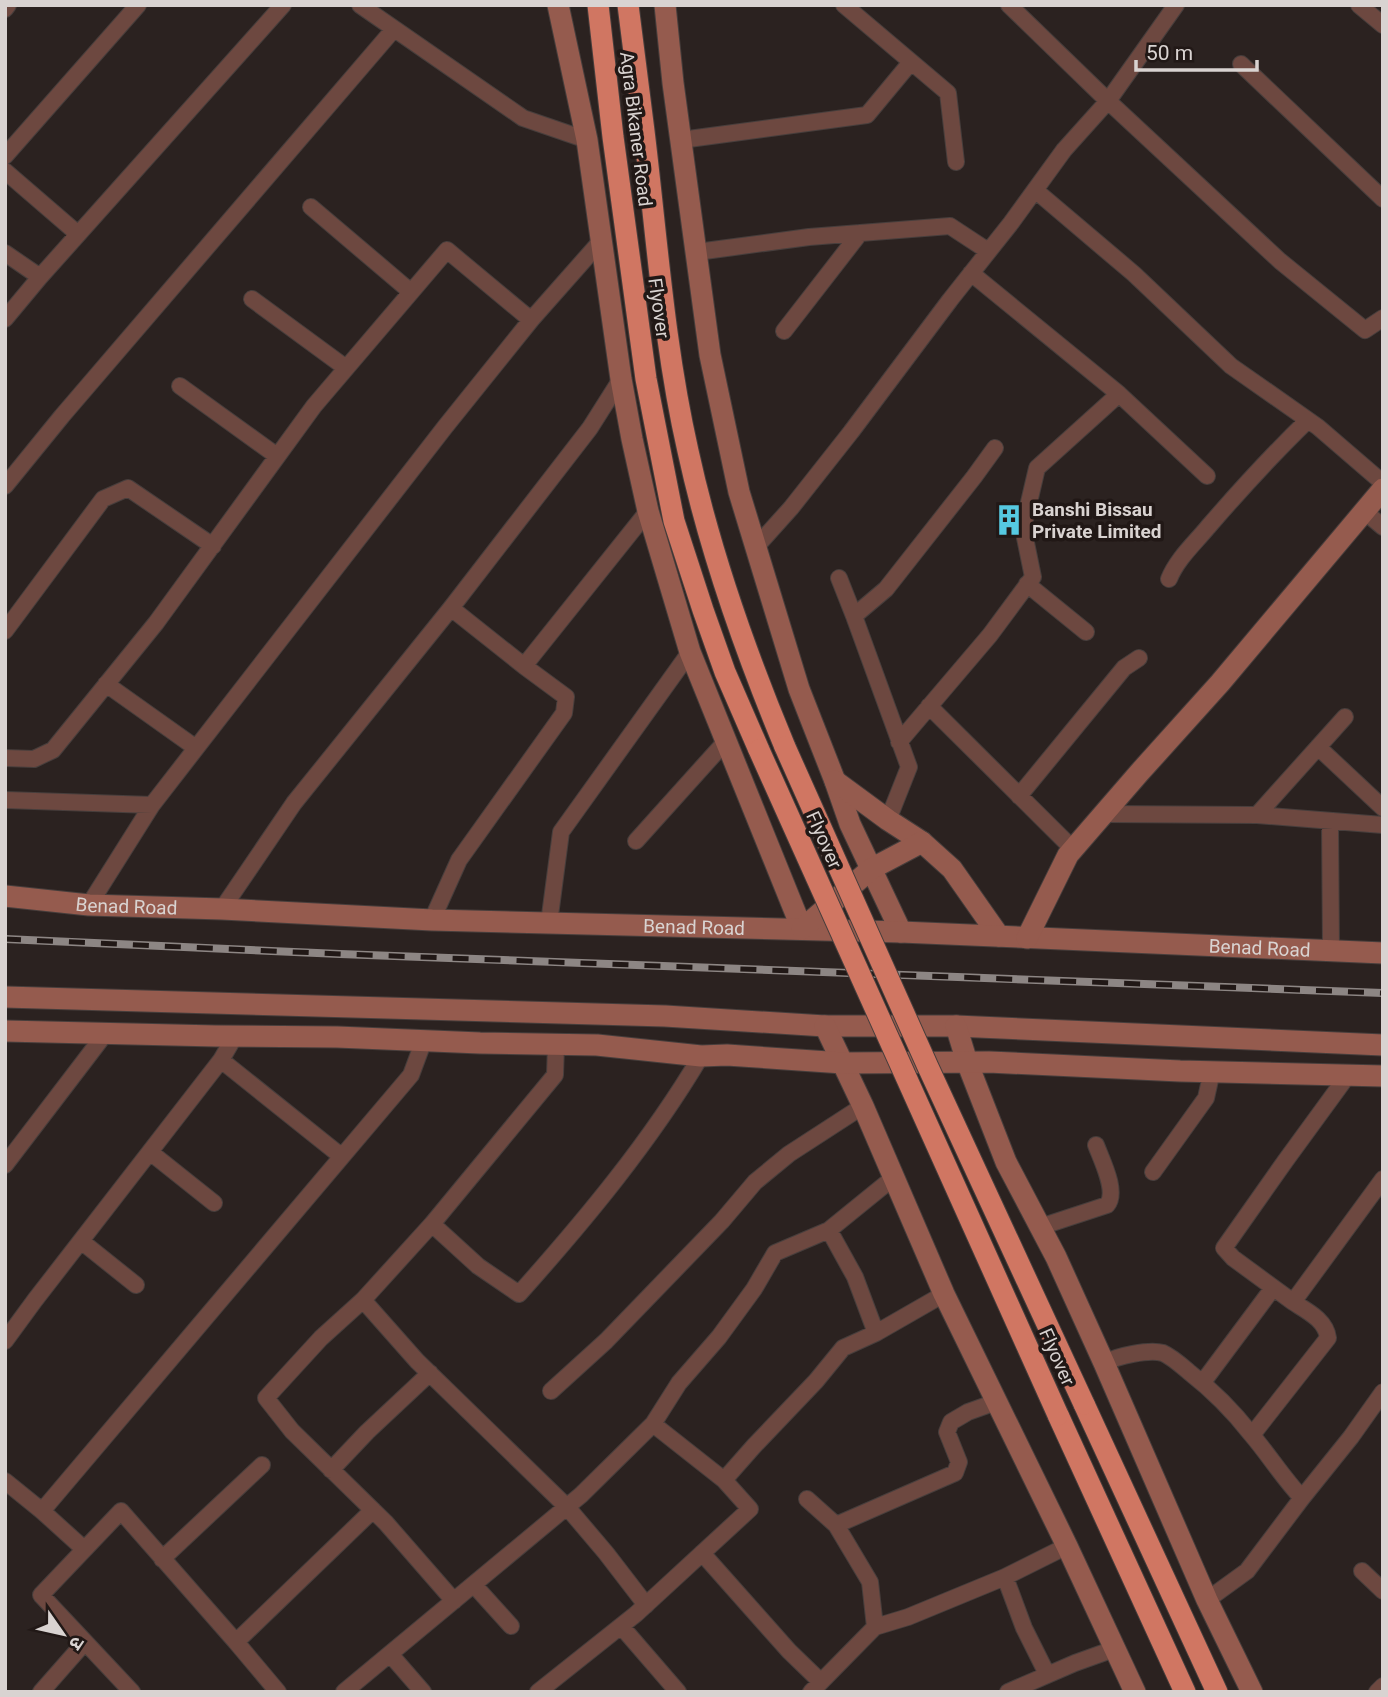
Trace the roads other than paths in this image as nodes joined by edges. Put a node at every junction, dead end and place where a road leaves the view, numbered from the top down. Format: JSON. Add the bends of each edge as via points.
{"nodes":[{"id":1,"x":138,"y":5,"type":"edge"},
{"id":2,"x":283,"y":5,"type":"edge"},
{"id":3,"x":360,"y":5,"type":"edge"},
{"id":4,"x":558,"y":5,"type":"edge"},
{"id":5,"x":598,"y":5,"type":"edge"},
{"id":6,"x":628,"y":5,"type":"edge"},
{"id":7,"x":665,"y":5,"type":"edge"},
{"id":8,"x":844,"y":5,"type":"edge"},
{"id":9,"x":1009,"y":5,"type":"edge"},
{"id":10,"x":1176,"y":5,"type":"edge"},
{"id":11,"x":1359,"y":5,"type":"edge"},
{"id":12,"x":1383,"y":25,"type":"edge"},
{"id":13,"x":394,"y":29,"type":"junction"},
{"id":14,"x":911,"y":62,"type":"junction"},
{"id":15,"x":1241,"y":64,"type":"dead end"},
{"id":16,"x":1108,"y":101,"type":"junction"},
{"id":17,"x":587,"y":140,"type":"junction"},
{"id":18,"x":681,"y":141,"type":"junction"},
{"id":19,"x":5,"y":156,"type":"edge"},
{"id":20,"x":956,"y":162,"type":"dead end"},
{"id":21,"x":5,"y":171,"type":"edge"},
{"id":22,"x":1035,"y":190,"type":"junction"},
{"id":23,"x":1383,"y":199,"type":"edge"},
{"id":24,"x":311,"y":207,"type":"dead end"},
{"id":25,"x":860,"y":233,"type":"junction"},
{"id":26,"x":78,"y":234,"type":"junction"},
{"id":27,"x":600,"y":242,"type":"junction"},
{"id":28,"x":988,"y":251,"type":"junction"},
{"id":29,"x":697,"y":252,"type":"junction"},
{"id":30,"x":5,"y":253,"type":"edge"},
{"id":31,"x":630,"y":258,"type":"joint"},
{"id":32,"x":971,"y":273,"type":"junction"},
{"id":33,"x":40,"y":277,"type":"junction"},
{"id":34,"x":411,"y":292,"type":"junction"},
{"id":35,"x":252,"y":299,"type":"dead end"},
{"id":36,"x":1383,"y":318,"type":"edge"},
{"id":37,"x":5,"y":319,"type":"edge"},
{"id":38,"x":531,"y":320,"type":"junction"},
{"id":39,"x":784,"y":331,"type":"dead end"},
{"id":40,"x":346,"y":368,"type":"junction"},
{"id":41,"x":621,"y":379,"type":"junction"},
{"id":42,"x":180,"y":386,"type":"dead end"},
{"id":43,"x":1119,"y":394,"type":"junction"},
{"id":44,"x":1308,"y":420,"type":"junction"},
{"id":45,"x":995,"y":448,"type":"dead end"},
{"id":46,"x":277,"y":456,"type":"junction"},
{"id":47,"x":1207,"y":476,"type":"dead end"},
{"id":48,"x":1383,"y":483,"type":"edge"},
{"id":49,"x":5,"y":486,"type":"edge"},
{"id":50,"x":1383,"y":489,"type":"edge"},
{"id":51,"x":648,"y":511,"type":"junction"},
{"id":52,"x":1364,"y":511,"type":"junction"},
{"id":53,"x":1383,"y":527,"type":"edge"},
{"id":54,"x":213,"y":546,"type":"junction"},
{"id":55,"x":755,"y":548,"type":"junction"},
{"id":56,"x":839,"y":578,"type":"dead end"},
{"id":57,"x":1169,"y":579,"type":"dead end"},
{"id":58,"x":1027,"y":584,"type":"junction"},
{"id":59,"x":451,"y":608,"type":"junction"},
{"id":60,"x":854,"y":617,"type":"junction"},
{"id":61,"x":5,"y":631,"type":"edge"},
{"id":62,"x":1086,"y":632,"type":"dead end"},
{"id":63,"x":690,"y":652,"type":"junction"},
{"id":64,"x":1139,"y":659,"type":"dead end"},
{"id":65,"x":524,"y":666,"type":"junction"},
{"id":66,"x":106,"y":684,"type":"junction"},
{"id":67,"x":929,"y":706,"type":"junction"},
{"id":68,"x":1345,"y":717,"type":"dead end"},
{"id":69,"x":726,"y":741,"type":"junction"},
{"id":70,"x":899,"y":742,"type":"junction"},
{"id":71,"x":1318,"y":747,"type":"junction"},
{"id":72,"x":196,"y":748,"type":"junction"},
{"id":73,"x":5,"y":758,"type":"edge"},
{"id":74,"x":835,"y":780,"type":"junction"},
{"id":75,"x":1019,"y":796,"type":"junction"},
{"id":76,"x":5,"y":800,"type":"edge"},
{"id":77,"x":152,"y":805,"type":"junction"},
{"id":78,"x":1383,"y":808,"type":"edge"},
{"id":79,"x":1103,"y":814,"type":"junction"},
{"id":80,"x":1257,"y":815,"type":"junction"},
{"id":81,"x":888,"y":820,"type":"junction"},
{"id":82,"x":1330,"y":821,"type":"junction"},
{"id":83,"x":1383,"y":825,"type":"edge"},
{"id":84,"x":636,"y":841,"type":"dead end"},
{"id":85,"x":922,"y":842,"type":"junction"},
{"id":86,"x":1073,"y":849,"type":"junction"},
{"id":87,"x":871,"y":869,"type":"junction"},
{"id":88,"x":5,"y":896,"type":"edge"},
{"id":89,"x":89,"y":905,"type":"junction"},
{"id":90,"x":222,"y":909,"type":"junction"},
{"id":91,"x":432,"y":920,"type":"junction"},
{"id":92,"x":549,"y":922,"type":"junction"},
{"id":93,"x":802,"y":929,"type":"junction"},
{"id":94,"x":901,"y":932,"type":"junction"},
{"id":95,"x":999,"y":936,"type":"junction"},
{"id":96,"x":1027,"y":938,"type":"junction"},
{"id":97,"x":1331,"y":951,"type":"junction"},
{"id":98,"x":1383,"y":953,"type":"edge"},
{"id":99,"x":5,"y":997,"type":"edge"},
{"id":100,"x":825,"y":1026,"type":"junction"},
{"id":101,"x":956,"y":1026,"type":"junction"},
{"id":102,"x":5,"y":1031,"type":"edge"},
{"id":103,"x":105,"y":1034,"type":"junction"},
{"id":104,"x":235,"y":1036,"type":"junction"},
{"id":105,"x":424,"y":1040,"type":"junction"},
{"id":106,"x":556,"y":1045,"type":"junction"},
{"id":107,"x":1383,"y":1045,"type":"edge"},
{"id":108,"x":701,"y":1056,"type":"junction"},
{"id":109,"x":221,"y":1060,"type":"junction"},
{"id":110,"x":967,"y":1062,"type":"junction"},
{"id":111,"x":844,"y":1063,"type":"junction"},
{"id":112,"x":1212,"y":1072,"type":"junction"},
{"id":113,"x":1348,"y":1075,"type":"junction"},
{"id":114,"x":1383,"y":1076,"type":"edge"},
{"id":115,"x":863,"y":1106,"type":"junction"},
{"id":116,"x":1096,"y":1145,"type":"dead end"},
{"id":117,"x":150,"y":1152,"type":"junction"},
{"id":118,"x":341,"y":1156,"type":"junction"},
{"id":119,"x":5,"y":1164,"type":"edge"},
{"id":120,"x":1153,"y":1172,"type":"dead end"},
{"id":121,"x":893,"y":1178,"type":"junction"},
{"id":122,"x":1383,"y":1179,"type":"edge"},
{"id":123,"x":214,"y":1203,"type":"dead end"},
{"id":124,"x":432,"y":1224,"type":"junction"},
{"id":125,"x":1040,"y":1227,"type":"junction"},
{"id":126,"x":829,"y":1230,"type":"junction"},
{"id":127,"x":81,"y":1241,"type":"junction"},
{"id":128,"x":136,"y":1285,"type":"dead end"},
{"id":129,"x":1273,"y":1289,"type":"junction"},
{"id":130,"x":944,"y":1294,"type":"junction"},
{"id":131,"x":363,"y":1300,"type":"junction"},
{"id":132,"x":1293,"y":1302,"type":"junction"},
{"id":133,"x":876,"y":1333,"type":"junction"},
{"id":134,"x":5,"y":1341,"type":"edge"},
{"id":135,"x":1104,"y":1363,"type":"junction"},
{"id":136,"x":430,"y":1373,"type":"junction"},
{"id":137,"x":1203,"y":1382,"type":"junction"},
{"id":138,"x":551,"y":1391,"type":"dead end"},
{"id":139,"x":1383,"y":1392,"type":"edge"},
{"id":140,"x":996,"y":1402,"type":"junction"},
{"id":141,"x":653,"y":1424,"type":"junction"},
{"id":142,"x":1252,"y":1435,"type":"junction"},
{"id":143,"x":261,"y":1465,"type":"dead end"},
{"id":144,"x":331,"y":1470,"type":"junction"},
{"id":145,"x":724,"y":1480,"type":"junction"},
{"id":146,"x":5,"y":1481,"type":"edge"},
{"id":147,"x":1302,"y":1498,"type":"junction"},
{"id":148,"x":807,"y":1499,"type":"dead end"},
{"id":149,"x":567,"y":1507,"type":"junction"},
{"id":150,"x":373,"y":1510,"type":"junction"},
{"id":151,"x":42,"y":1511,"type":"junction"},
{"id":152,"x":836,"y":1525,"type":"junction"},
{"id":153,"x":1067,"y":1546,"type":"junction"},
{"id":154,"x":84,"y":1549,"type":"junction"},
{"id":155,"x":702,"y":1552,"type":"junction"},
{"id":156,"x":162,"y":1559,"type":"junction"},
{"id":157,"x":1362,"y":1571,"type":"dead end"},
{"id":158,"x":1005,"y":1577,"type":"junction"},
{"id":159,"x":474,"y":1585,"type":"junction"},
{"id":160,"x":1383,"y":1591,"type":"edge"},
{"id":161,"x":1207,"y":1600,"type":"junction"},
{"id":162,"x":454,"y":1601,"type":"junction"},
{"id":163,"x":646,"y":1605,"type":"junction"},
{"id":164,"x":511,"y":1626,"type":"dead end"},
{"id":165,"x":621,"y":1626,"type":"junction"},
{"id":166,"x":875,"y":1627,"type":"junction"},
{"id":167,"x":85,"y":1642,"type":"junction"},
{"id":168,"x":236,"y":1642,"type":"junction"},
{"id":169,"x":1114,"y":1649,"type":"junction"},
{"id":170,"x":390,"y":1654,"type":"junction"},
{"id":171,"x":1047,"y":1674,"type":"junction"},
{"id":172,"x":557,"y":1678,"type":"junction"},
{"id":173,"x":1383,"y":1686,"type":"edge"},
{"id":174,"x":816,"y":1687,"type":"edge"},
{"id":175,"x":41,"y":1692,"type":"edge"},
{"id":176,"x":132,"y":1692,"type":"edge"},
{"id":177,"x":278,"y":1692,"type":"edge"},
{"id":178,"x":344,"y":1692,"type":"edge"},
{"id":179,"x":423,"y":1692,"type":"edge"},
{"id":180,"x":538,"y":1692,"type":"edge"},
{"id":181,"x":568,"y":1692,"type":"edge"},
{"id":182,"x":678,"y":1692,"type":"edge"},
{"id":183,"x":1008,"y":1692,"type":"edge"},
{"id":184,"x":1135,"y":1692,"type":"edge"},
{"id":185,"x":1185,"y":1692,"type":"edge"},
{"id":186,"x":1217,"y":1692,"type":"edge"},
{"id":187,"x":1252,"y":1692,"type":"edge"},
{"id":188,"x":1377,"y":1692,"type":"edge"}],
"edges":[{"from":1,"to":19,"type":"street"},
{"from":2,"to":26,"type":"street"},
{"from":3,"to":13,"type":"street"},
{"from":4,"to":17,"type":"main road"},
{"from":5,"to":31,"type":"highway","name":"Agra Bikaner Road"},
{"from":6,"to":186,"type":"highway","name":"Flyover","bridge":true,"via":[[657,253],[687,448],[737,622],[785,747],[928,1067]]},
{"from":7,"to":18,"type":"main road"},
{"from":8,"to":14,"type":"street"},
{"from":9,"to":16,"type":"street"},
{"from":10,"to":16,"type":"street"},
{"from":11,"to":12,"type":"street"},
{"from":13,"to":17,"type":"street","via":[[523,118]]},
{"from":13,"to":49,"type":"street"},
{"from":14,"to":18,"type":"street","via":[[867,115]]},
{"from":14,"to":20,"type":"street","via":[[948,93]]},
{"from":15,"to":23,"type":"street"},
{"from":16,"to":22,"type":"street"},
{"from":16,"to":36,"type":"street","via":[[1280,261],[1365,330]]},
{"from":17,"to":27,"type":"main road"},
{"from":18,"to":29,"type":"main road"},
{"from":21,"to":26,"type":"street"},
{"from":22,"to":28,"type":"street"},
{"from":22,"to":44,"type":"street","via":[[1134,274],[1231,366]]},
{"from":24,"to":34,"type":"street"},
{"from":25,"to":28,"type":"street","via":[[950,226]]},
{"from":25,"to":29,"type":"street"},
{"from":25,"to":39,"type":"street"},
{"from":26,"to":33,"type":"street"},
{"from":27,"to":38,"type":"street"},
{"from":27,"to":41,"type":"main road"},
{"from":28,"to":32,"type":"street"},
{"from":29,"to":55,"type":"main road","via":[[710,355]]},
{"from":30,"to":33,"type":"street"},
{"from":31,"to":185,"type":"highway","name":"Flyover","bridge":true,"via":[[646,379],[674,521],[721,660]]},
{"from":32,"to":43,"type":"street"},
{"from":32,"to":55,"type":"street","via":[[791,508]]},
{"from":33,"to":37,"type":"street"},
{"from":34,"to":38,"type":"street","via":[[447,250]]},
{"from":34,"to":40,"type":"street"},
{"from":35,"to":40,"type":"street"},
{"from":38,"to":72,"type":"street"},
{"from":40,"to":46,"type":"street"},
{"from":41,"to":51,"type":"main road"},
{"from":41,"to":59,"type":"street","via":[[590,428]]},
{"from":42,"to":46,"type":"street"},
{"from":43,"to":47,"type":"street"},
{"from":43,"to":58,"type":"street","via":[[1037,468],[1023,528],[1033,577]]},
{"from":44,"to":48,"type":"street"},
{"from":44,"to":57,"type":"street","via":[[1233,498],[1173,568]]},
{"from":45,"to":60,"type":"street","via":[[886,590]]},
{"from":46,"to":54,"type":"street"},
{"from":50,"to":52,"type":"main road"},
{"from":51,"to":63,"type":"main road"},
{"from":51,"to":65,"type":"street"},
{"from":52,"to":53,"type":"street"},
{"from":52,"to":79,"type":"main road"},
{"from":54,"to":61,"type":"street","via":[[128,488],[103,499]]},
{"from":54,"to":66,"type":"street"},
{"from":55,"to":74,"type":"main road","via":[[799,689]]},
{"from":56,"to":60,"type":"street"},
{"from":58,"to":62,"type":"street"},
{"from":58,"to":67,"type":"street"},
{"from":59,"to":65,"type":"street"},
{"from":59,"to":90,"type":"street","via":[[294,803]]},
{"from":60,"to":70,"type":"street"},
{"from":63,"to":69,"type":"main road"},
{"from":63,"to":92,"type":"street","via":[[561,832]]},
{"from":64,"to":75,"type":"street","via":[[1124,668]]},
{"from":65,"to":91,"type":"street","via":[[566,697],[564,713],[459,860]]},
{"from":66,"to":72,"type":"street"},
{"from":66,"to":73,"type":"street","via":[[53,750],[34,759]]},
{"from":67,"to":70,"type":"street"},
{"from":67,"to":75,"type":"street"},
{"from":68,"to":71,"type":"street"},
{"from":69,"to":84,"type":"street"},
{"from":69,"to":93,"type":"main road"},
{"from":70,"to":81,"type":"street","via":[[909,767]]},
{"from":71,"to":78,"type":"street"},
{"from":71,"to":80,"type":"street"},
{"from":72,"to":77,"type":"street"},
{"from":74,"to":81,"type":"main road"},
{"from":74,"to":87,"type":"main road"},
{"from":75,"to":86,"type":"street"},
{"from":76,"to":77,"type":"street"},
{"from":77,"to":89,"type":"street"},
{"from":79,"to":80,"type":"street"},
{"from":79,"to":86,"type":"main road"},
{"from":80,"to":82,"type":"street"},
{"from":81,"to":85,"type":"main road"},
{"from":82,"to":83,"type":"street"},
{"from":82,"to":97,"type":"street"},
{"from":85,"to":87,"type":"main road"},
{"from":85,"to":95,"type":"main road","via":[[952,869]]},
{"from":86,"to":96,"type":"main road"},
{"from":87,"to":93,"type":"main road"},
{"from":87,"to":94,"type":"main road"},
{"from":88,"to":89,"type":"main road","name":"Benad Road"},
{"from":89,"to":90,"type":"main road","name":"Benad Road"},
{"from":90,"to":91,"type":"main road","name":"Benad Road"},
{"from":91,"to":92,"type":"main road","name":"Benad Road"},
{"from":92,"to":93,"type":"main road","name":"Benad Road"},
{"from":93,"to":94,"type":"main road","name":"Benad Road"},
{"from":94,"to":95,"type":"main road","name":"Benad Road"},
{"from":95,"to":96,"type":"main road","name":"Benad Road"},
{"from":96,"to":97,"type":"main road","name":"Benad Road"},
{"from":97,"to":98,"type":"main road","name":"Benad Road"},
{"from":99,"to":100,"type":"main road","via":[[651,1016]]},
{"from":100,"to":101,"type":"main road"},
{"from":100,"to":111,"type":"main road"},
{"from":101,"to":107,"type":"main road"},
{"from":101,"to":110,"type":"main road"},
{"from":102,"to":103,"type":"main road"},
{"from":103,"to":104,"type":"main road"},
{"from":103,"to":119,"type":"street"},
{"from":104,"to":105,"type":"main road"},
{"from":104,"to":109,"type":"street"},
{"from":105,"to":106,"type":"main road"},
{"from":105,"to":118,"type":"street","via":[[411,1075]]},
{"from":106,"to":108,"type":"main road"},
{"from":106,"to":124,"type":"street","via":[[555,1075]]},
{"from":108,"to":111,"type":"main road"},
{"from":108,"to":124,"type":"street","via":[[619,1173],[519,1294],[478,1266]]},
{"from":109,"to":117,"type":"street"},
{"from":109,"to":118,"type":"street"},
{"from":110,"to":111,"type":"main road"},
{"from":110,"to":112,"type":"main road"},
{"from":110,"to":125,"type":"main road","via":[[1006,1162]]},
{"from":111,"to":115,"type":"main road"},
{"from":112,"to":113,"type":"main road"},
{"from":112,"to":120,"type":"street","via":[[1206,1098]]},
{"from":113,"to":114,"type":"main road"},
{"from":113,"to":129,"type":"street","via":[[1224,1248]]},
{"from":115,"to":121,"type":"main road"},
{"from":115,"to":138,"type":"street","via":[[755,1182],[615,1331]]},
{"from":116,"to":125,"type":"street","via":[[1111,1201]]},
{"from":117,"to":123,"type":"street"},
{"from":117,"to":127,"type":"street"},
{"from":118,"to":151,"type":"street"},
{"from":121,"to":126,"type":"street"},
{"from":121,"to":130,"type":"main road"},
{"from":122,"to":132,"type":"street"},
{"from":124,"to":131,"type":"street"},
{"from":125,"to":135,"type":"main road"},
{"from":126,"to":133,"type":"street","via":[[855,1277]]},
{"from":126,"to":141,"type":"street","via":[[775,1253],[754,1289],[679,1383]]},
{"from":127,"to":128,"type":"street"},
{"from":127,"to":134,"type":"street"},
{"from":129,"to":132,"type":"street"},
{"from":129,"to":137,"type":"street"},
{"from":130,"to":133,"type":"street"},
{"from":130,"to":140,"type":"main road"},
{"from":131,"to":136,"type":"street"},
{"from":131,"to":144,"type":"street","via":[[266,1398]]},
{"from":132,"to":142,"type":"street","via":[[1318,1319],[1328,1338]]},
{"from":133,"to":145,"type":"street","via":[[843,1348]]},
{"from":135,"to":137,"type":"street","via":[[1162,1353]]},
{"from":135,"to":161,"type":"main road"},
{"from":136,"to":144,"type":"street"},
{"from":136,"to":149,"type":"street"},
{"from":137,"to":142,"type":"street"},
{"from":139,"to":147,"type":"street"},
{"from":140,"to":152,"type":"street","via":[[951,1422],[947,1432],[959,1462],[955,1473]]},
{"from":140,"to":153,"type":"main road"},
{"from":141,"to":145,"type":"street"},
{"from":141,"to":149,"type":"street"},
{"from":142,"to":147,"type":"street"},
{"from":143,"to":156,"type":"street"},
{"from":144,"to":150,"type":"street"},
{"from":145,"to":155,"type":"street","via":[[750,1509]]},
{"from":146,"to":151,"type":"street"},
{"from":147,"to":161,"type":"street","via":[[1247,1572]]},
{"from":148,"to":152,"type":"street"},
{"from":149,"to":159,"type":"street"},
{"from":149,"to":163,"type":"street"},
{"from":150,"to":162,"type":"street"},
{"from":150,"to":168,"type":"street"},
{"from":151,"to":154,"type":"street"},
{"from":152,"to":166,"type":"street","via":[[870,1581]]},
{"from":153,"to":158,"type":"street"},
{"from":153,"to":169,"type":"main road"},
{"from":154,"to":156,"type":"street","via":[[121,1511]]},
{"from":154,"to":167,"type":"street","via":[[41,1595]]},
{"from":155,"to":163,"type":"street"},
{"from":155,"to":174,"type":"street"},
{"from":156,"to":168,"type":"street"},
{"from":157,"to":160,"type":"street"},
{"from":158,"to":166,"type":"street"},
{"from":158,"to":171,"type":"street"},
{"from":159,"to":162,"type":"street"},
{"from":159,"to":164,"type":"street"},
{"from":161,"to":187,"type":"main road"},
{"from":162,"to":170,"type":"street"},
{"from":163,"to":165,"type":"street"},
{"from":165,"to":172,"type":"street"},
{"from":165,"to":182,"type":"street"},
{"from":166,"to":174,"type":"street"},
{"from":167,"to":175,"type":"street"},
{"from":167,"to":176,"type":"street"},
{"from":168,"to":177,"type":"street"},
{"from":169,"to":171,"type":"street"},
{"from":169,"to":184,"type":"main road"},
{"from":170,"to":178,"type":"street"},
{"from":170,"to":179,"type":"street"},
{"from":171,"to":183,"type":"street"},
{"from":172,"to":180,"type":"street"},
{"from":172,"to":181,"type":"street"},
{"from":173,"to":188,"type":"street"}]}
